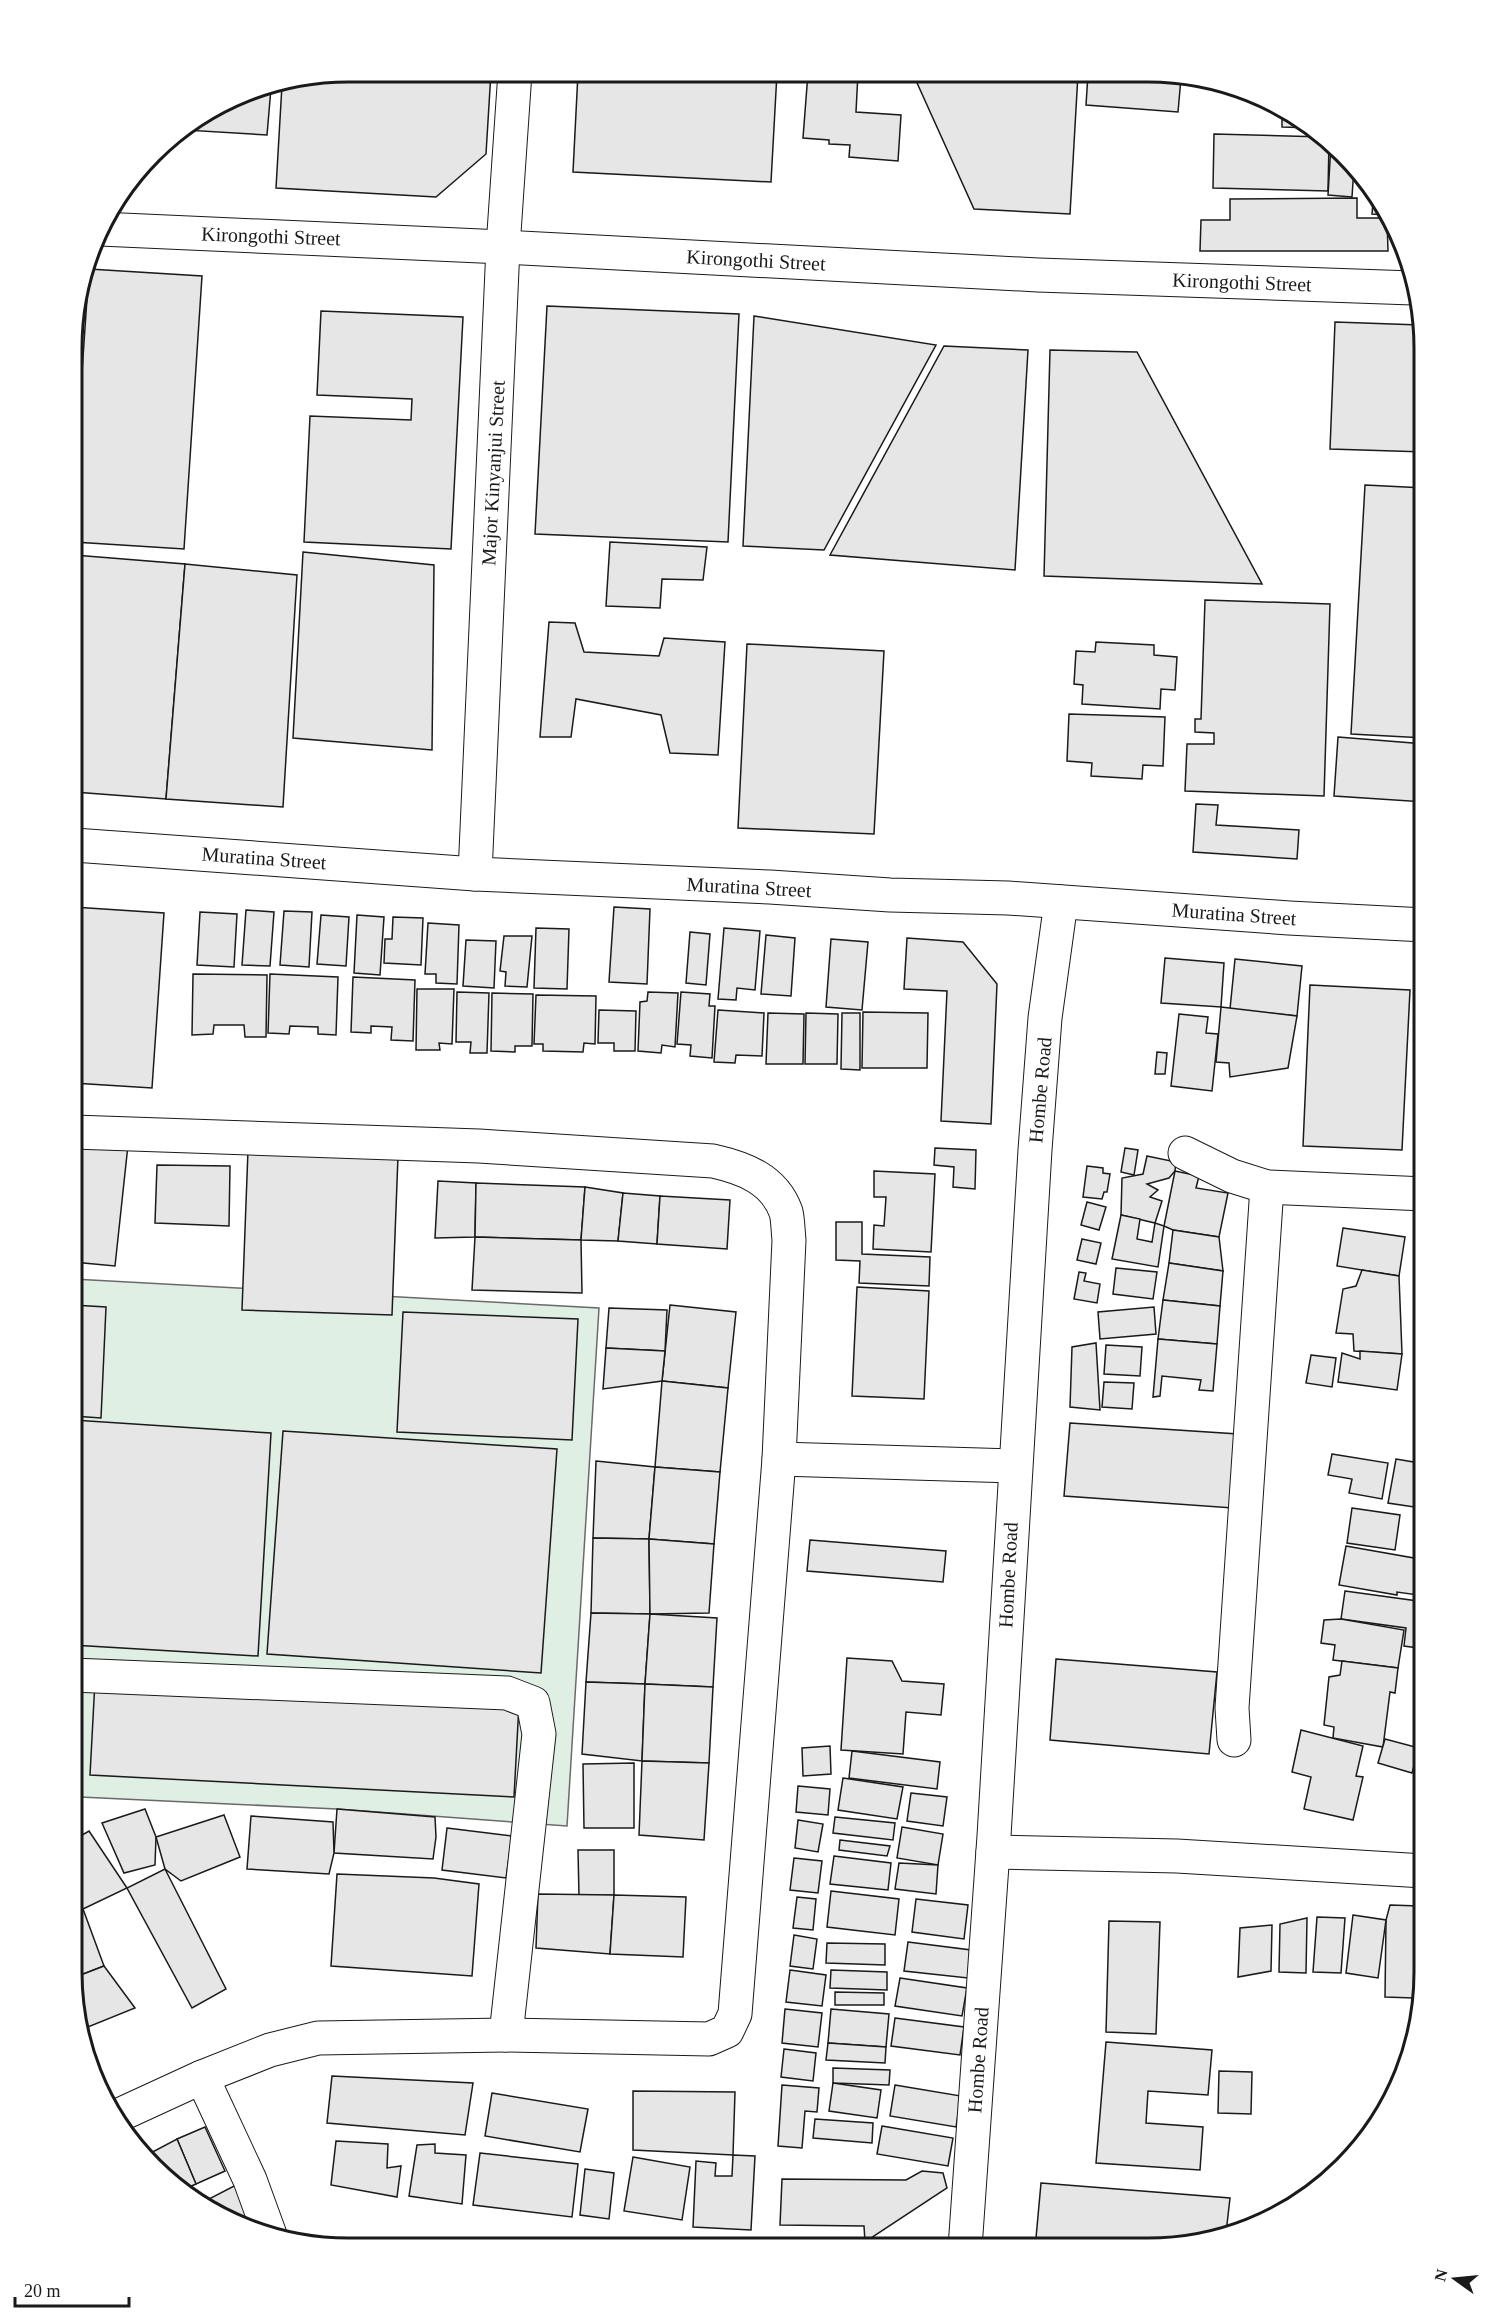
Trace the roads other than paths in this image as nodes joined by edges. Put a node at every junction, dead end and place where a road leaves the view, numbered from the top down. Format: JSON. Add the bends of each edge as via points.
{"nodes":[{"id":1,"x":514,"y":82,"type":"edge"},
{"id":2,"x":111,"y":229,"type":"edge"},
{"id":3,"x":503,"y":247,"type":"junction"},
{"id":4,"x":1407,"y":288,"type":"edge"},
{"id":5,"x":82,"y":845,"type":"edge"},
{"id":6,"x":475,"y":874,"type":"junction"},
{"id":7,"x":1061,"y":902,"type":"junction"},
{"id":8,"x":1414,"y":924,"type":"edge"},
{"id":9,"x":82,"y":1132,"type":"edge"},
{"id":10,"x":1185,"y":1153,"type":"dead end"},
{"id":11,"x":1267,"y":1187,"type":"junction"},
{"id":12,"x":1414,"y":1194,"type":"edge"},
{"id":13,"x":779,"y":1460,"type":"junction"},
{"id":14,"x":1014,"y":1466,"type":"junction"},
{"id":15,"x":82,"y":1676,"type":"edge"},
{"id":16,"x":1234,"y":1740,"type":"dead end"},
{"id":17,"x":993,"y":1852,"type":"junction"},
{"id":18,"x":1414,"y":1870,"type":"edge"},
{"id":19,"x":506,"y":2035,"type":"junction"},
{"id":20,"x":202,"y":2077,"type":"junction"},
{"id":21,"x":123,"y":2114,"type":"edge"},
{"id":22,"x":266,"y":2225,"type":"edge"},
{"id":23,"x":966,"y":2238,"type":"edge"}],
"edges":[{"from":1,"to":3,"type":"street","name":"Major Kinyanjui Street"},
{"from":2,"to":3,"type":"street","name":"Kirongothi Street"},
{"from":3,"to":4,"type":"street","name":"Kirongothi Street","via":[[1038,275]]},
{"from":3,"to":6,"type":"street","name":"Major Kinyanjui Street"},
{"from":5,"to":6,"type":"street","name":"Muratina Street"},
{"from":6,"to":7,"type":"street","name":"Muratina Street"},
{"from":7,"to":8,"type":"street","name":"Muratina Street"},
{"from":7,"to":14,"type":"street","name":"Hombe Road","via":[[1045,1018]]},
{"from":9,"to":13,"type":"street","via":[[479,1146],[712,1161],[755,1175],[773,1190],[786,1213],[789,1240]]},
{"from":10,"to":11,"type":"street","via":[[1232,1176]]},
{"from":11,"to":12,"type":"street"},
{"from":11,"to":16,"type":"street","via":[[1232,1708]]},
{"from":13,"to":14,"type":"street"},
{"from":13,"to":19,"type":"street","via":[[735,2014],[727,2031],[709,2039]]},
{"from":14,"to":17,"type":"street","name":"Hombe Road"},
{"from":15,"to":19,"type":"street","via":[[507,1693],[533,1703],[539,1734]]},
{"from":17,"to":18,"type":"street","via":[[1177,1856]]},
{"from":17,"to":23,"type":"street","name":"Hombe Road"},
{"from":19,"to":20,"type":"street","via":[[318,2038],[270,2050]]},
{"from":20,"to":21,"type":"street"},
{"from":20,"to":22,"type":"street"}]}
